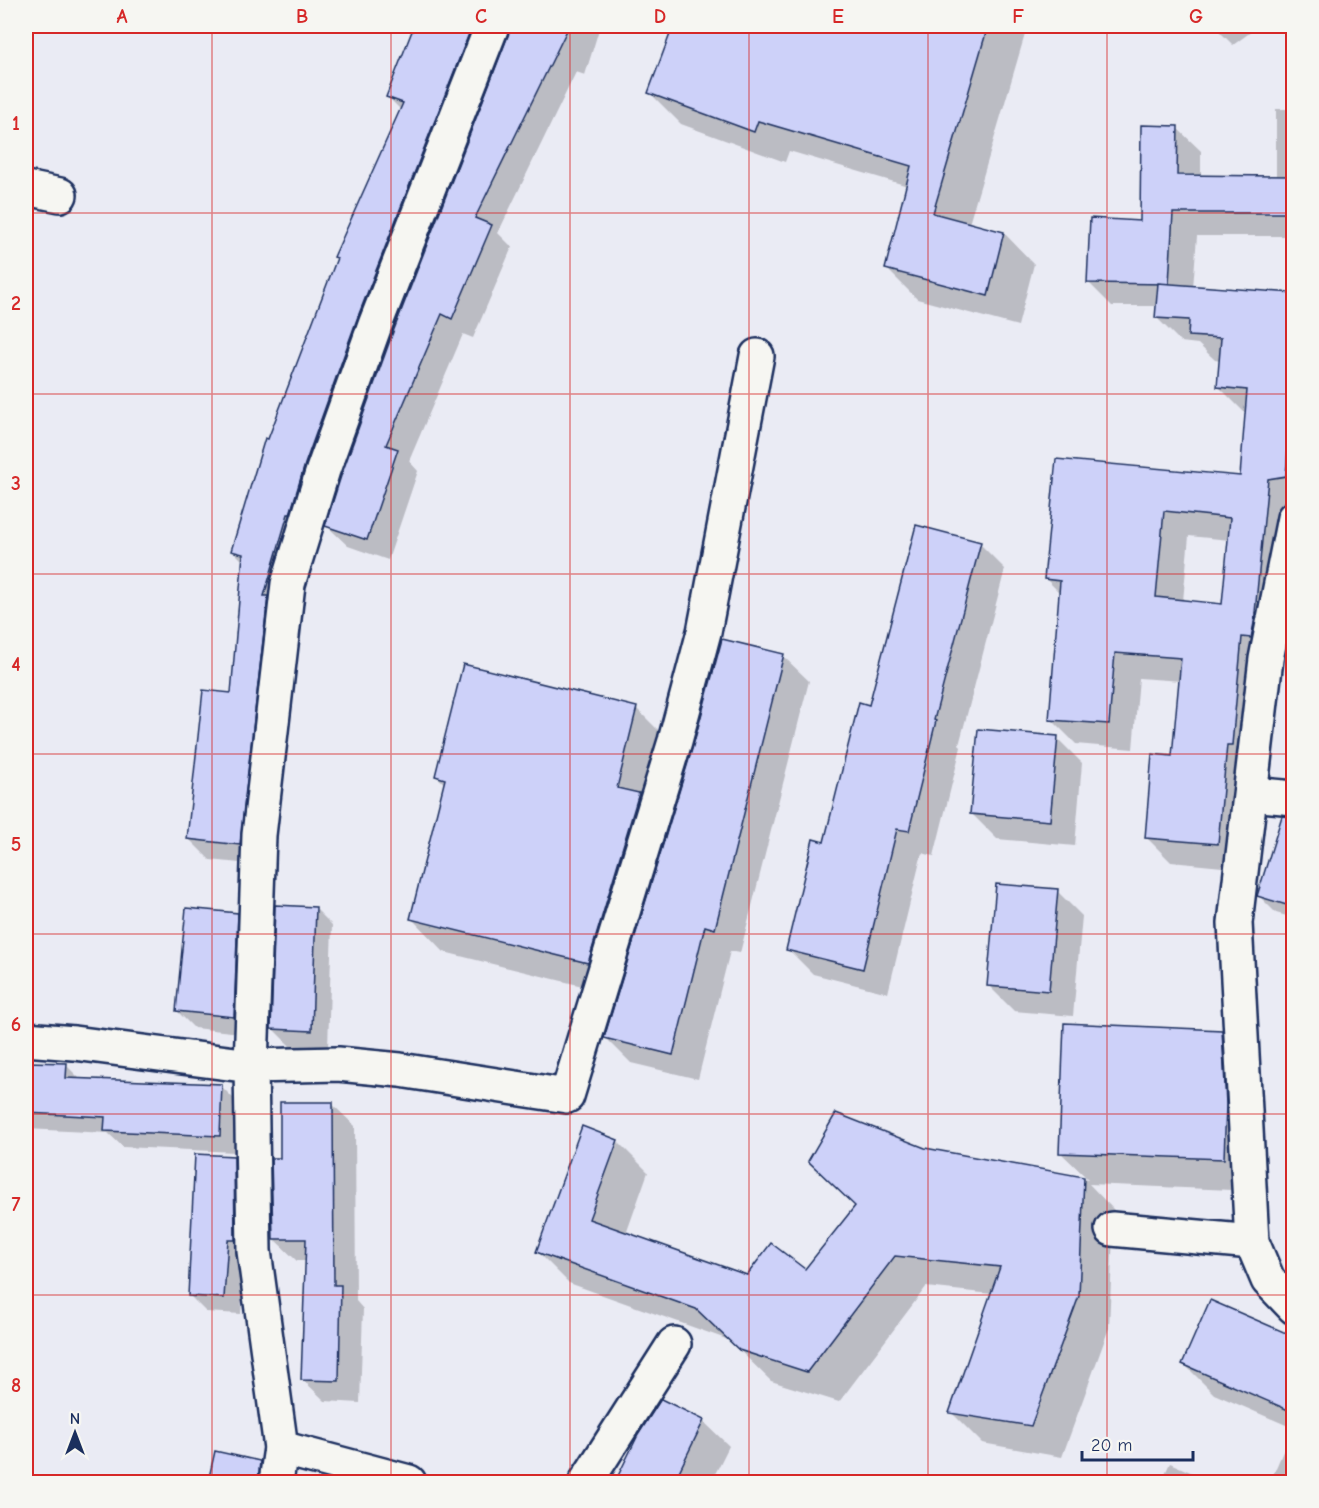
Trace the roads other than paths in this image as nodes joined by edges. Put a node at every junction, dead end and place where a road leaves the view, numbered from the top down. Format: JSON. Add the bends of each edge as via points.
{"nodes":[{"id":1,"x":492,"y":26,"type":"edge"},
{"id":2,"x":26,"y":188,"type":"edge"},
{"id":3,"x":60,"y":195,"type":"dead end"},
{"id":4,"x":757,"y":356,"type":"dead end"},
{"id":5,"x":1293,"y":518,"type":"edge"},
{"id":6,"x":1251,"y":794,"type":"junction"},
{"id":7,"x":1293,"y":798,"type":"edge"},
{"id":8,"x":26,"y":1039,"type":"edge"},
{"id":9,"x":251,"y":1066,"type":"junction"},
{"id":10,"x":1112,"y":1229,"type":"dead end"},
{"id":11,"x":1252,"y":1242,"type":"junction"},
{"id":12,"x":1293,"y":1307,"type":"edge"},
{"id":13,"x":674,"y":1344,"type":"dead end"},
{"id":14,"x":282,"y":1448,"type":"junction"},
{"id":15,"x":276,"y":1482,"type":"edge"},
{"id":16,"x":409,"y":1482,"type":"edge"},
{"id":17,"x":586,"y":1482,"type":"edge"}],
"edges":[{"from":1,"to":9,"type":"street","via":[[375,325],[323,470],[288,584],[259,835]]},
{"from":2,"to":3,"type":"street"},
{"from":4,"to":9,"type":"street","via":[[704,632],[675,741],[567,1096],[338,1064]]},
{"from":5,"to":6,"type":"street","via":[[1266,659]]},
{"from":6,"to":7,"type":"street"},
{"from":6,"to":11,"type":"street","via":[[1235,923]]},
{"from":8,"to":9,"type":"street"},
{"from":9,"to":14,"type":"street","via":[[254,1251]]},
{"from":10,"to":11,"type":"street"},
{"from":11,"to":12,"type":"street","via":[[1268,1281]]},
{"from":13,"to":17,"type":"street"},
{"from":14,"to":15,"type":"street"},
{"from":14,"to":16,"type":"street"}]}
